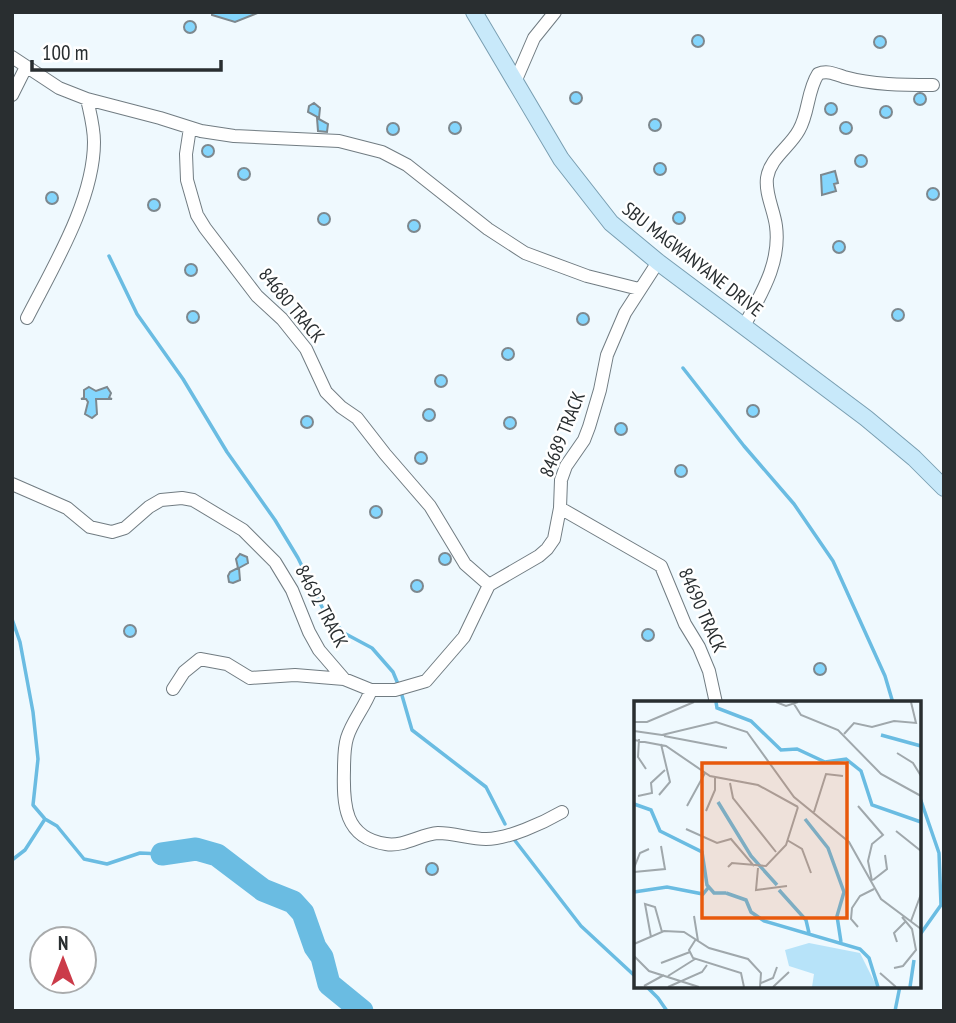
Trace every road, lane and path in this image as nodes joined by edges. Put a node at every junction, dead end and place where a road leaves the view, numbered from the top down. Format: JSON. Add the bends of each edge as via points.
{"nodes":[{"id":1,"x":474,"y":12,"type":"edge"},
{"id":2,"x":555,"y":12,"type":"edge"},
{"id":3,"x":12,"y":57,"type":"edge"},
{"id":4,"x":26,"y":67,"type":"junction"},
{"id":5,"x":515,"y":82,"type":"junction"},
{"id":6,"x":933,"y":85,"type":"dead end"},
{"id":7,"x":12,"y":95,"type":"edge"},
{"id":8,"x":87,"y":99,"type":"junction"},
{"id":9,"x":190,"y":128,"type":"junction"},
{"id":10,"x":658,"y":262,"type":"junction"},
{"id":11,"x":639,"y":289,"type":"junction"},
{"id":12,"x":27,"y":318,"type":"dead end"},
{"id":13,"x":744,"y":326,"type":"junction"},
{"id":14,"x":12,"y":484,"type":"edge"},
{"id":15,"x":944,"y":488,"type":"edge"},
{"id":16,"x":560,"y":508,"type":"junction"},
{"id":17,"x":489,"y":585,"type":"junction"},
{"id":18,"x":344,"y":679,"type":"junction"},
{"id":19,"x":173,"y":689,"type":"dead end"},
{"id":20,"x":371,"y":690,"type":"junction"},
{"id":21,"x":716,"y":701,"type":"edge"},
{"id":22,"x":562,"y":813,"type":"dead end"}],
"edges":[{"from":1,"to":5,"type":"main road","name":"SBU MAGWANYANE DRIVE"},
{"from":2,"to":5,"type":"street","via":[[529,48]]},
{"from":3,"to":4,"type":"street"},
{"from":4,"to":7,"type":"street"},
{"from":4,"to":8,"type":"street"},
{"from":5,"to":10,"type":"main road","name":"SBU MAGWANYANE DRIVE","via":[[577,182],[611,223]]},
{"from":6,"to":13,"type":"street","via":[[895,85],[829,72],[818,74],[800,128],[767,176],[777,243],[769,279]]},
{"from":8,"to":9,"type":"street"},
{"from":8,"to":12,"type":"street","via":[[94,141],[90,181]]},
{"from":9,"to":11,"type":"street","via":[[234,136],[339,141],[382,152],[407,165],[526,253]]},
{"from":9,"to":17,"type":"street","name":"84680 TRACK","via":[[187,180],[205,228],[257,296],[306,349],[332,400],[357,418],[430,506],[464,564]]},
{"from":10,"to":11,"type":"street","name":"84689 TRACK"},
{"from":10,"to":13,"type":"main road","name":"SBU MAGWANYANE DRIVE"},
{"from":11,"to":16,"type":"street","name":"84689 TRACK","via":[[607,355],[589,427],[566,466]]},
{"from":13,"to":15,"type":"main road","name":"SBU MAGWANYANE DRIVE","via":[[895,442]]},
{"from":14,"to":18,"type":"street","name":"84692 TRACK","via":[[66,508],[90,527],[112,532],[125,528],[161,500],[193,500],[243,530],[275,562],[319,650]]},
{"from":16,"to":17,"type":"street","name":"84689 TRACK","via":[[554,539],[547,549]]},
{"from":16,"to":21,"type":"street","name":"84690 TRACK","via":[[662,566],[709,671]]},
{"from":17,"to":20,"type":"street","via":[[464,638],[426,681],[395,690]]},
{"from":18,"to":19,"type":"street","via":[[250,678],[227,664],[200,659]]},
{"from":18,"to":20,"type":"street"},
{"from":20,"to":22,"type":"street","via":[[350,730],[344,757],[345,807],[362,835],[388,845],[434,834],[487,839]]}]}
